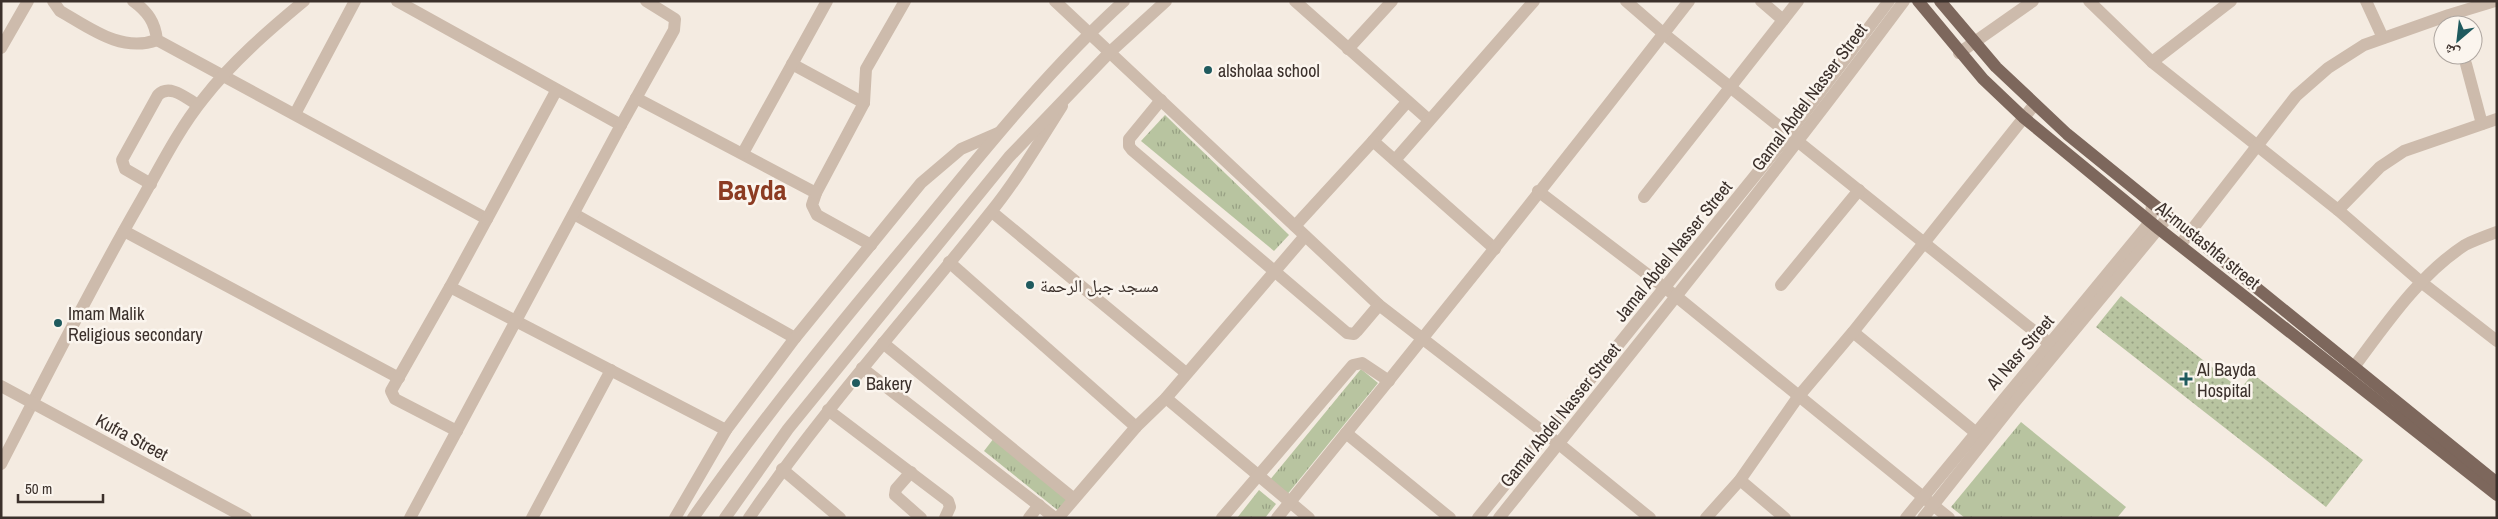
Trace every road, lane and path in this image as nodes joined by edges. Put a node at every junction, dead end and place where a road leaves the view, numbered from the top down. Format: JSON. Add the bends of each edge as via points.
{"nodes":[{"id":1,"x":28,"y":1,"type":"edge"},
{"id":2,"x":53,"y":1,"type":"edge"},
{"id":3,"x":133,"y":1,"type":"edge"},
{"id":4,"x":304,"y":1,"type":"edge"},
{"id":5,"x":355,"y":1,"type":"edge"},
{"id":6,"x":397,"y":1,"type":"edge"},
{"id":7,"x":646,"y":1,"type":"edge"},
{"id":8,"x":827,"y":1,"type":"edge"},
{"id":9,"x":905,"y":1,"type":"edge"},
{"id":10,"x":1055,"y":1,"type":"edge"},
{"id":11,"x":1124,"y":1,"type":"edge"},
{"id":12,"x":1166,"y":1,"type":"edge"},
{"id":13,"x":1296,"y":1,"type":"edge"},
{"id":14,"x":1392,"y":1,"type":"edge"},
{"id":15,"x":1534,"y":1,"type":"edge"},
{"id":16,"x":1626,"y":1,"type":"edge"},
{"id":17,"x":1690,"y":1,"type":"edge"},
{"id":18,"x":1761,"y":1,"type":"edge"},
{"id":19,"x":1798,"y":1,"type":"edge"},
{"id":20,"x":1889,"y":1,"type":"edge"},
{"id":21,"x":1904,"y":1,"type":"edge"},
{"id":22,"x":1918,"y":1,"type":"edge"},
{"id":23,"x":1940,"y":1,"type":"edge"},
{"id":24,"x":2033,"y":1,"type":"edge"},
{"id":25,"x":2089,"y":1,"type":"edge"},
{"id":26,"x":2231,"y":1,"type":"edge"},
{"id":27,"x":2366,"y":1,"type":"edge"},
{"id":28,"x":2495,"y":1,"type":"edge"},
{"id":29,"x":1783,"y":20,"type":"junction"},
{"id":30,"x":1088,"y":34,"type":"junction"},
{"id":31,"x":1664,"y":34,"type":"junction"},
{"id":32,"x":2383,"y":38,"type":"junction"},
{"id":33,"x":157,"y":40,"type":"junction"},
{"id":34,"x":1973,"y":43,"type":"junction"},
{"id":35,"x":1,"y":48,"type":"edge"},
{"id":36,"x":1348,"y":49,"type":"junction"},
{"id":37,"x":1109,"y":53,"type":"junction"},
{"id":38,"x":1959,"y":53,"type":"junction"},
{"id":39,"x":2152,"y":62,"type":"junction"},
{"id":40,"x":792,"y":64,"type":"junction"},
{"id":41,"x":2466,"y":65,"type":"edge"},
{"id":42,"x":224,"y":76,"type":"junction"},
{"id":43,"x":1731,"y":87,"type":"junction"},
{"id":44,"x":556,"y":90,"type":"junction"},
{"id":45,"x":1070,"y":92,"type":"junction"},
{"id":46,"x":636,"y":98,"type":"junction"},
{"id":47,"x":1161,"y":100,"type":"junction"},
{"id":48,"x":1407,"y":102,"type":"junction"},
{"id":49,"x":864,"y":103,"type":"junction"},
{"id":50,"x":198,"y":105,"type":"junction"},
{"id":51,"x":2034,"y":105,"type":"junction"},
{"id":52,"x":295,"y":114,"type":"junction"},
{"id":53,"x":2023,"y":117,"type":"junction"},
{"id":54,"x":2497,"y":119,"type":"edge"},
{"id":55,"x":1429,"y":120,"type":"junction"},
{"id":56,"x":2482,"y":124,"type":"junction"},
{"id":57,"x":621,"y":125,"type":"junction"},
{"id":58,"x":998,"y":133,"type":"junction"},
{"id":59,"x":1794,"y":138,"type":"junction"},
{"id":60,"x":1373,"y":141,"type":"junction"},
{"id":61,"x":2256,"y":147,"type":"junction"},
{"id":62,"x":743,"y":154,"type":"junction"},
{"id":63,"x":1395,"y":160,"type":"junction"},
{"id":64,"x":150,"y":184,"type":"junction"},
{"id":65,"x":1859,"y":190,"type":"junction"},
{"id":66,"x":1538,"y":191,"type":"junction"},
{"id":67,"x":816,"y":193,"type":"junction"},
{"id":68,"x":1644,"y":197,"type":"dead end"},
{"id":69,"x":2152,"y":205,"type":"junction"},
{"id":70,"x":2338,"y":210,"type":"junction"},
{"id":71,"x":992,"y":212,"type":"junction"},
{"id":72,"x":574,"y":214,"type":"junction"},
{"id":73,"x":2168,"y":216,"type":"junction"},
{"id":74,"x":487,"y":219,"type":"junction"},
{"id":75,"x":1295,"y":226,"type":"junction"},
{"id":76,"x":2155,"y":226,"type":"junction"},
{"id":77,"x":124,"y":231,"type":"junction"},
{"id":78,"x":2497,"y":232,"type":"edge"},
{"id":79,"x":1305,"y":236,"type":"junction"},
{"id":80,"x":2184,"y":239,"type":"junction"},
{"id":81,"x":1924,"y":242,"type":"junction"},
{"id":82,"x":871,"y":245,"type":"junction"},
{"id":83,"x":1496,"y":249,"type":"junction"},
{"id":84,"x":949,"y":262,"type":"junction"},
{"id":85,"x":1273,"y":271,"type":"junction"},
{"id":86,"x":2421,"y":282,"type":"junction"},
{"id":87,"x":1781,"y":285,"type":"dead end"},
{"id":88,"x":450,"y":287,"type":"junction"},
{"id":89,"x":1665,"y":288,"type":"junction"},
{"id":90,"x":1677,"y":297,"type":"junction"},
{"id":91,"x":1379,"y":305,"type":"junction"},
{"id":92,"x":517,"y":320,"type":"junction"},
{"id":93,"x":1853,"y":332,"type":"junction"},
{"id":94,"x":795,"y":338,"type":"junction"},
{"id":95,"x":1422,"y":338,"type":"junction"},
{"id":96,"x":2497,"y":341,"type":"edge"},
{"id":97,"x":883,"y":343,"type":"junction"},
{"id":98,"x":2050,"y":344,"type":"junction"},
{"id":99,"x":862,"y":368,"type":"junction"},
{"id":100,"x":612,"y":370,"type":"junction"},
{"id":101,"x":2350,"y":372,"type":"junction"},
{"id":102,"x":1186,"y":374,"type":"junction"},
{"id":103,"x":398,"y":378,"type":"junction"},
{"id":104,"x":1389,"y":381,"type":"junction"},
{"id":105,"x":1,"y":386,"type":"edge"},
{"id":106,"x":1798,"y":397,"type":"junction"},
{"id":107,"x":1166,"y":398,"type":"junction"},
{"id":108,"x":2010,"y":399,"type":"junction"},
{"id":109,"x":32,"y":404,"type":"junction"},
{"id":110,"x":828,"y":410,"type":"junction"},
{"id":111,"x":1136,"y":427,"type":"junction"},
{"id":112,"x":726,"y":430,"type":"junction"},
{"id":113,"x":457,"y":431,"type":"junction"},
{"id":114,"x":1975,"y":432,"type":"junction"},
{"id":115,"x":1346,"y":433,"type":"junction"},
{"id":116,"x":1547,"y":434,"type":"junction"},
{"id":117,"x":1559,"y":444,"type":"junction"},
{"id":118,"x":1,"y":464,"type":"edge"},
{"id":119,"x":782,"y":469,"type":"junction"},
{"id":120,"x":910,"y":472,"type":"junction"},
{"id":121,"x":1257,"y":476,"type":"junction"},
{"id":122,"x":1740,"y":480,"type":"junction"},
{"id":123,"x":2497,"y":483,"type":"edge"},
{"id":124,"x":2497,"y":495,"type":"edge"},
{"id":125,"x":1922,"y":496,"type":"junction"},
{"id":126,"x":1074,"y":499,"type":"junction"},
{"id":127,"x":1289,"y":503,"type":"junction"},
{"id":128,"x":1039,"y":505,"type":"junction"},
{"id":129,"x":1934,"y":505,"type":"junction"},
{"id":130,"x":246,"y":518,"type":"edge"},
{"id":131,"x":410,"y":518,"type":"edge"},
{"id":132,"x":532,"y":518,"type":"edge"},
{"id":133,"x":675,"y":518,"type":"edge"},
{"id":134,"x":693,"y":518,"type":"edge"},
{"id":135,"x":724,"y":518,"type":"edge"},
{"id":136,"x":749,"y":518,"type":"edge"},
{"id":137,"x":840,"y":518,"type":"edge"},
{"id":138,"x":920,"y":518,"type":"edge"},
{"id":139,"x":945,"y":518,"type":"edge"},
{"id":140,"x":1029,"y":518,"type":"edge"},
{"id":141,"x":1056,"y":518,"type":"edge"},
{"id":142,"x":1222,"y":518,"type":"edge"},
{"id":143,"x":1277,"y":518,"type":"edge"},
{"id":144,"x":1309,"y":518,"type":"edge"},
{"id":145,"x":1450,"y":518,"type":"edge"},
{"id":146,"x":1478,"y":518,"type":"edge"},
{"id":147,"x":1499,"y":518,"type":"edge"},
{"id":148,"x":1650,"y":518,"type":"edge"},
{"id":149,"x":1706,"y":518,"type":"edge"},
{"id":150,"x":1785,"y":518,"type":"edge"},
{"id":151,"x":1906,"y":518,"type":"edge"},
{"id":152,"x":1923,"y":518,"type":"edge"},
{"id":153,"x":1948,"y":518,"type":"edge"}],
"edges":[{"from":1,"to":35,"type":"street"},
{"from":2,"to":33,"type":"street","via":[[60,11],[123,44],[138,45]]},
{"from":3,"to":33,"type":"street","via":[[145,9],[155,25]]},
{"from":4,"to":42,"type":"street"},
{"from":5,"to":52,"type":"street"},
{"from":6,"to":44,"type":"street"},
{"from":7,"to":46,"type":"street","via":[[675,18],[676,25]]},
{"from":8,"to":40,"type":"street"},
{"from":9,"to":49,"type":"street","via":[[866,69]]},
{"from":10,"to":30,"type":"street"},
{"from":11,"to":30,"type":"street"},
{"from":12,"to":37,"type":"street"},
{"from":13,"to":36,"type":"street"},
{"from":14,"to":36,"type":"street"},
{"from":15,"to":55,"type":"street"},
{"from":16,"to":31,"type":"street"},
{"from":17,"to":31,"type":"street"},
{"from":18,"to":29,"type":"street"},
{"from":19,"to":29,"type":"street"},
{"from":20,"to":59,"type":"street","name":"Jamal Abdel Nasser Street"},
{"from":21,"to":59,"type":"street","name":"Gamal Abdel Nasser Street"},
{"from":22,"to":38,"type":"main road","name":"Al-mustashfa street"},
{"from":23,"to":34,"type":"main road","name":"Al-mustashfa street"},
{"from":24,"to":34,"type":"street"},
{"from":25,"to":39,"type":"street"},
{"from":26,"to":39,"type":"street"},
{"from":27,"to":32,"type":"street"},
{"from":28,"to":32,"type":"street"},
{"from":29,"to":43,"type":"street"},
{"from":30,"to":37,"type":"street"},
{"from":30,"to":58,"type":"street"},
{"from":31,"to":43,"type":"street"},
{"from":31,"to":66,"type":"street"},
{"from":32,"to":61,"type":"street","via":[[2346,55],[2312,81]]},
{"from":33,"to":42,"type":"street"},
{"from":34,"to":38,"type":"street"},
{"from":34,"to":51,"type":"main road","name":"Al-mustashfa street"},
{"from":36,"to":48,"type":"street"},
{"from":37,"to":45,"type":"street"},
{"from":37,"to":47,"type":"street"},
{"from":38,"to":53,"type":"main road","name":"Al-mustashfa street"},
{"from":39,"to":61,"type":"street"},
{"from":40,"to":49,"type":"street"},
{"from":40,"to":62,"type":"street"},
{"from":41,"to":56,"type":"street"},
{"from":42,"to":50,"type":"street"},
{"from":42,"to":52,"type":"street"},
{"from":43,"to":59,"type":"street"},
{"from":43,"to":68,"type":"street"},
{"from":44,"to":57,"type":"street"},
{"from":44,"to":74,"type":"street"},
{"from":45,"to":71,"type":"street"},
{"from":45,"to":135,"type":"street","via":[[1009,157],[932,250],[788,429]]},
{"from":46,"to":57,"type":"street"},
{"from":46,"to":62,"type":"street"},
{"from":47,"to":75,"type":"street"},
{"from":47,"to":85,"type":"street","via":[[1128,139],[1129,146]]},
{"from":48,"to":55,"type":"street"},
{"from":48,"to":60,"type":"street"},
{"from":49,"to":67,"type":"street"},
{"from":50,"to":64,"type":"street"},
{"from":50,"to":64,"type":"street","via":[[170,90],[158,95],[122,160],[125,169]]},
{"from":51,"to":53,"type":"street"},
{"from":51,"to":69,"type":"main road","name":"Al-mustashfa street"},
{"from":52,"to":74,"type":"street"},
{"from":53,"to":76,"type":"main road","name":"Al-mustashfa street"},
{"from":53,"to":81,"type":"street"},
{"from":54,"to":56,"type":"street"},
{"from":55,"to":63,"type":"street"},
{"from":56,"to":70,"type":"street","via":[[2404,151],[2380,167]]},
{"from":57,"to":72,"type":"street"},
{"from":58,"to":82,"type":"street","via":[[961,149],[942,164],[921,183]]},
{"from":58,"to":134,"type":"street","via":[[812,357]]},
{"from":59,"to":65,"type":"street"},
{"from":59,"to":89,"type":"street","name":"Jamal Abdel Nasser Street"},
{"from":59,"to":90,"type":"street","name":"Gamal Abdel Nasser Street"},
{"from":60,"to":63,"type":"street"},
{"from":60,"to":75,"type":"street"},
{"from":61,"to":70,"type":"street"},
{"from":61,"to":80,"type":"street"},
{"from":62,"to":67,"type":"street"},
{"from":63,"to":83,"type":"street"},
{"from":64,"to":77,"type":"street"},
{"from":65,"to":81,"type":"street"},
{"from":65,"to":87,"type":"street"},
{"from":66,"to":83,"type":"street"},
{"from":66,"to":89,"type":"street"},
{"from":67,"to":82,"type":"street","via":[[812,205],[817,215]]},
{"from":69,"to":73,"type":"main road","name":"Al-mustashfa street"},
{"from":69,"to":76,"type":"street"},
{"from":70,"to":86,"type":"street"},
{"from":71,"to":84,"type":"street"},
{"from":71,"to":102,"type":"street"},
{"from":72,"to":92,"type":"street"},
{"from":72,"to":94,"type":"street"},
{"from":73,"to":76,"type":"street","name":"Al Nasr Street"},
{"from":73,"to":80,"type":"main road","name":"Al-mustashfa street"},
{"from":74,"to":88,"type":"street"},
{"from":75,"to":79,"type":"street"},
{"from":76,"to":80,"type":"main road","name":"Al-mustashfa street"},
{"from":76,"to":98,"type":"street","name":"Al Nasr Street"},
{"from":76,"to":108,"type":"street","name":"Al Nasr Street"},
{"from":77,"to":103,"type":"street"},
{"from":77,"to":109,"type":"street"},
{"from":78,"to":86,"type":"street","via":[[2467,244]]},
{"from":79,"to":85,"type":"street"},
{"from":79,"to":91,"type":"street"},
{"from":80,"to":101,"type":"main road","name":"Al-mustashfa street"},
{"from":81,"to":93,"type":"street"},
{"from":81,"to":98,"type":"street"},
{"from":82,"to":94,"type":"street"},
{"from":83,"to":95,"type":"street"},
{"from":84,"to":97,"type":"street"},
{"from":84,"to":111,"type":"street"},
{"from":85,"to":91,"type":"street","via":[[1348,333],[1354,334]]},
{"from":85,"to":102,"type":"street"},
{"from":86,"to":96,"type":"street"},
{"from":86,"to":101,"type":"street"},
{"from":88,"to":92,"type":"street"},
{"from":88,"to":103,"type":"street"},
{"from":89,"to":90,"type":"street"},
{"from":89,"to":116,"type":"street","name":"Jamal Abdel Nasser Street"},
{"from":90,"to":106,"type":"street"},
{"from":90,"to":117,"type":"street","name":"Gamal Abdel Nasser Street"},
{"from":91,"to":95,"type":"street"},
{"from":92,"to":100,"type":"street"},
{"from":92,"to":113,"type":"street"},
{"from":93,"to":106,"type":"street"},
{"from":93,"to":114,"type":"street"},
{"from":94,"to":112,"type":"street"},
{"from":95,"to":104,"type":"street"},
{"from":95,"to":116,"type":"street"},
{"from":97,"to":99,"type":"street"},
{"from":97,"to":126,"type":"street"},
{"from":98,"to":108,"type":"street","name":"Al Nasr Street"},
{"from":99,"to":110,"type":"street"},
{"from":99,"to":128,"type":"street"},
{"from":100,"to":112,"type":"street"},
{"from":100,"to":132,"type":"street"},
{"from":101,"to":123,"type":"main road","name":"Al-mustashfa street"},
{"from":101,"to":124,"type":"main road","name":"Al-mustashfa street"},
{"from":102,"to":107,"type":"street"},
{"from":103,"to":113,"type":"street","via":[[392,396]]},
{"from":104,"to":115,"type":"street"},
{"from":104,"to":121,"type":"street","via":[[1362,364],[1353,365]]},
{"from":105,"to":109,"type":"street","name":"Kufra Street"},
{"from":106,"to":122,"type":"street"},
{"from":106,"to":125,"type":"street"},
{"from":107,"to":111,"type":"street"},
{"from":107,"to":121,"type":"street"},
{"from":108,"to":114,"type":"street","name":"Al Nasr Street"},
{"from":108,"to":129,"type":"street","name":"Al Nasr Street"},
{"from":109,"to":118,"type":"street"},
{"from":109,"to":130,"type":"street","name":"Kufra Street"},
{"from":110,"to":119,"type":"street"},
{"from":110,"to":120,"type":"street"},
{"from":111,"to":126,"type":"street"},
{"from":112,"to":133,"type":"street"},
{"from":113,"to":131,"type":"street"},
{"from":114,"to":125,"type":"street","name":"Al Nasr Street"},
{"from":115,"to":127,"type":"street"},
{"from":115,"to":145,"type":"street"},
{"from":116,"to":117,"type":"street"},
{"from":116,"to":146,"type":"street","name":"Jamal Abdel Nasser Street"},
{"from":117,"to":147,"type":"street","name":"Gamal Abdel Nasser Street"},
{"from":117,"to":148,"type":"street"},
{"from":119,"to":136,"type":"street"},
{"from":119,"to":137,"type":"street"},
{"from":120,"to":138,"type":"street","via":[[895,495]]},
{"from":120,"to":139,"type":"street","via":[[948,501],[950,507]]},
{"from":121,"to":127,"type":"street"},
{"from":121,"to":142,"type":"street"},
{"from":122,"to":149,"type":"street"},
{"from":122,"to":150,"type":"street"},
{"from":125,"to":129,"type":"street"},
{"from":125,"to":151,"type":"street","name":"Al Nasr Street"},
{"from":126,"to":141,"type":"street"},
{"from":127,"to":143,"type":"street"},
{"from":127,"to":144,"type":"street"},
{"from":128,"to":140,"type":"street"},
{"from":128,"to":141,"type":"street"},
{"from":129,"to":152,"type":"street","name":"Al Nasr Street"},
{"from":129,"to":153,"type":"street"}]}
